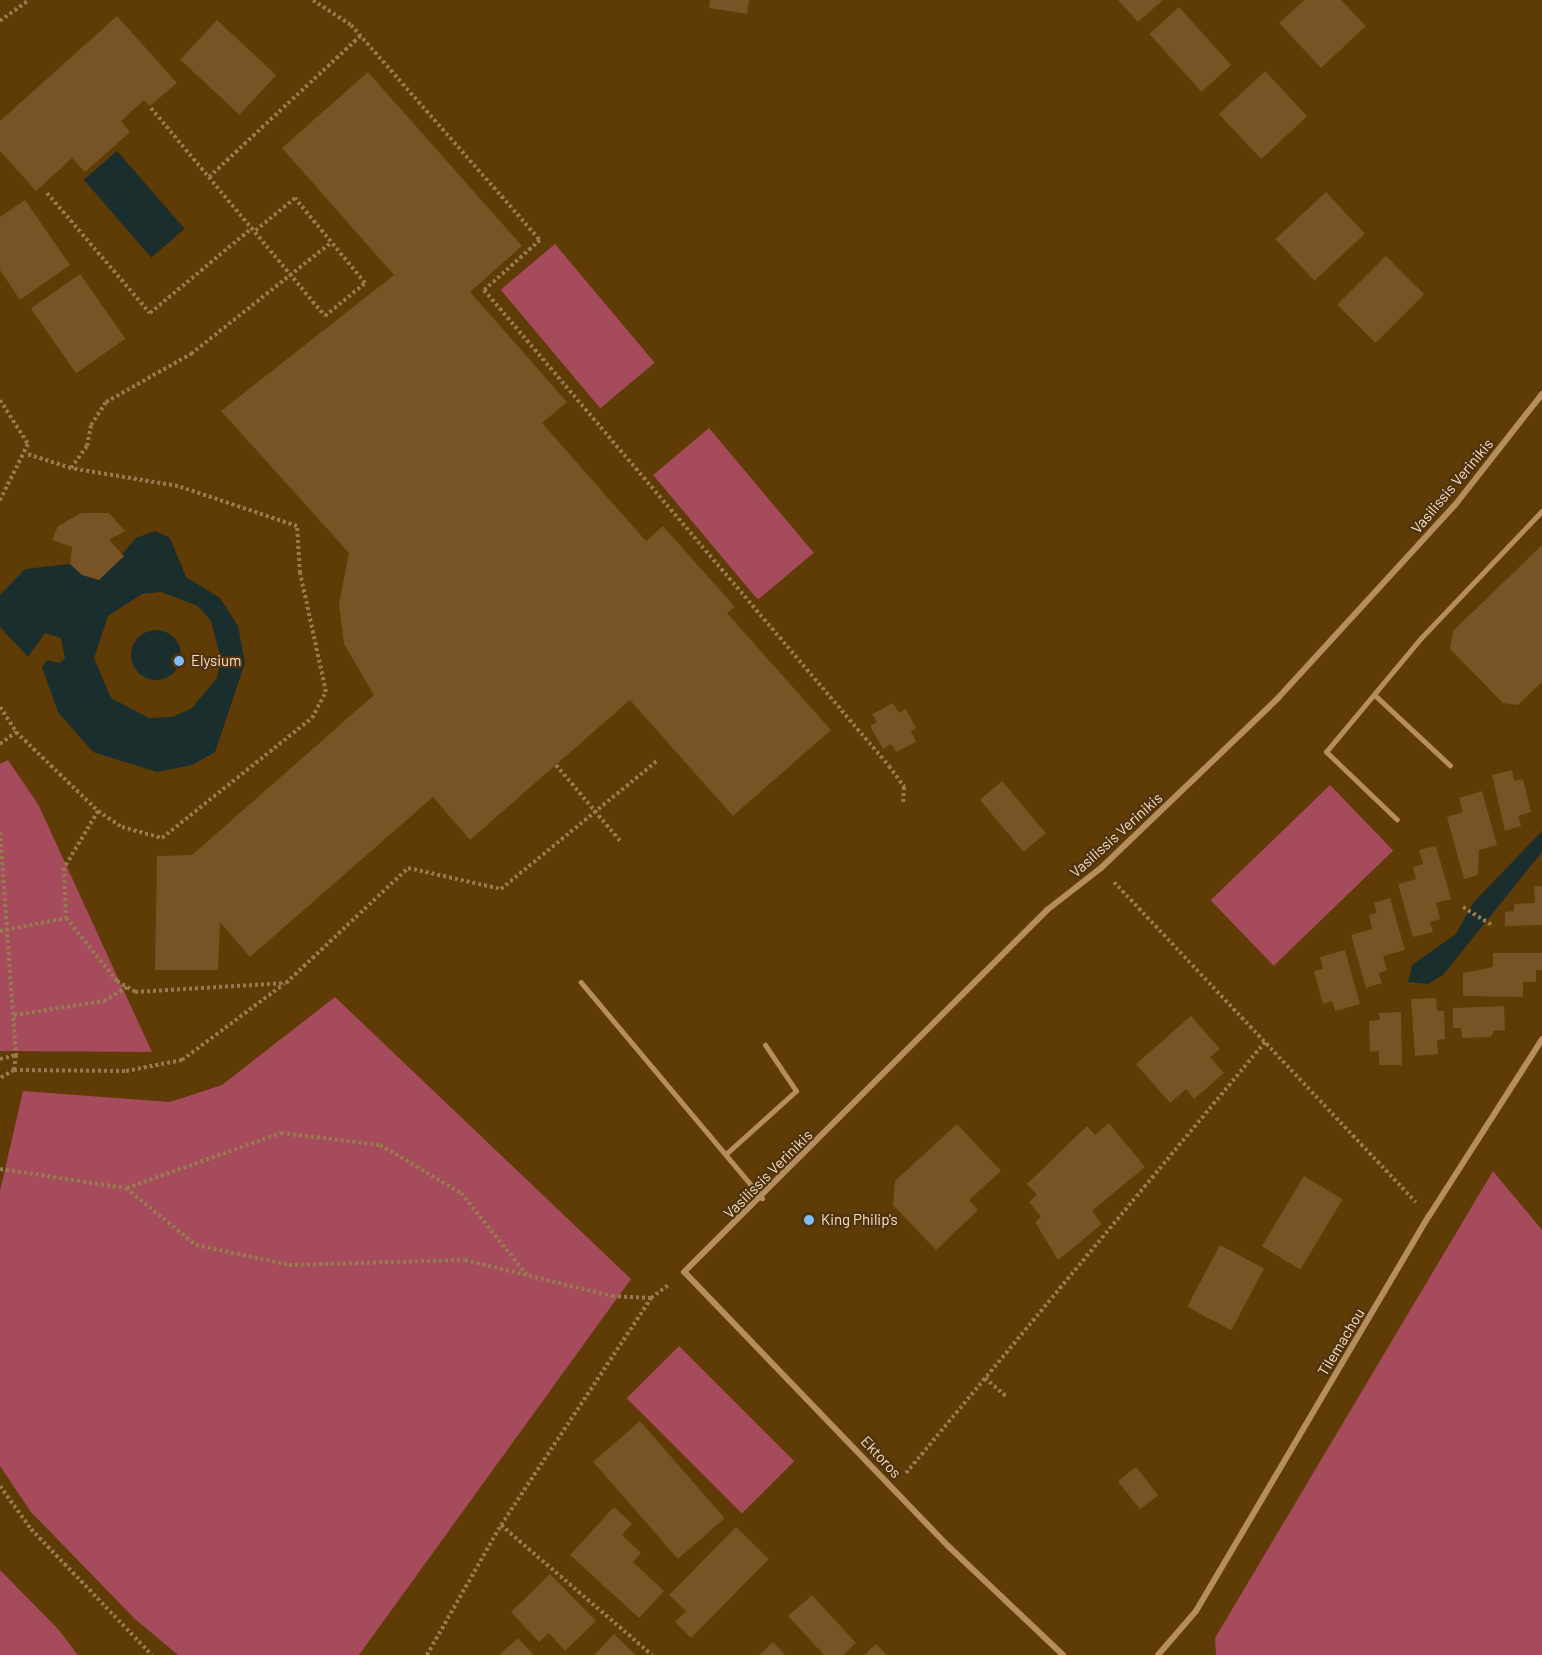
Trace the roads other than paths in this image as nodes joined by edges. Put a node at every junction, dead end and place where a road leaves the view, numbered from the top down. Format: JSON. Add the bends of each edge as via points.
{"nodes":[{"id":1,"x":1542,"y":393,"type":"edge"},
{"id":2,"x":1542,"y":511,"type":"edge"},
{"id":3,"x":1377,"y":697,"type":"junction"},
{"id":4,"x":1450,"y":765,"type":"dead end"},
{"id":5,"x":1397,"y":820,"type":"dead end"},
{"id":6,"x":581,"y":982,"type":"dead end"},
{"id":7,"x":1542,"y":1039,"type":"edge"},
{"id":8,"x":765,"y":1045,"type":"dead end"},
{"id":9,"x":726,"y":1154,"type":"junction"},
{"id":10,"x":762,"y":1198,"type":"junction"},
{"id":11,"x":684,"y":1272,"type":"joint"},
{"id":12,"x":1063,"y":1655,"type":"edge"},
{"id":13,"x":1158,"y":1655,"type":"edge"}],
"edges":[{"from":1,"to":10,"type":"street","name":"Vasilissis Verinikis","via":[[1455,505],[1278,698],[1101,868],[1047,910]]},
{"from":2,"to":3,"type":"lane","via":[[1421,638]]},
{"from":3,"to":4,"type":"lane"},
{"from":3,"to":5,"type":"lane","via":[[1326,752]]},
{"from":6,"to":9,"type":"lane"},
{"from":7,"to":13,"type":"street","name":"Tilemachou","via":[[1429,1216],[1196,1611]]},
{"from":8,"to":9,"type":"lane","via":[[796,1091]]},
{"from":9,"to":10,"type":"lane"},
{"from":10,"to":11,"type":"street","name":"Vasilissis Verinikis"},
{"from":11,"to":12,"type":"street","name":"Ektoros"}]}
